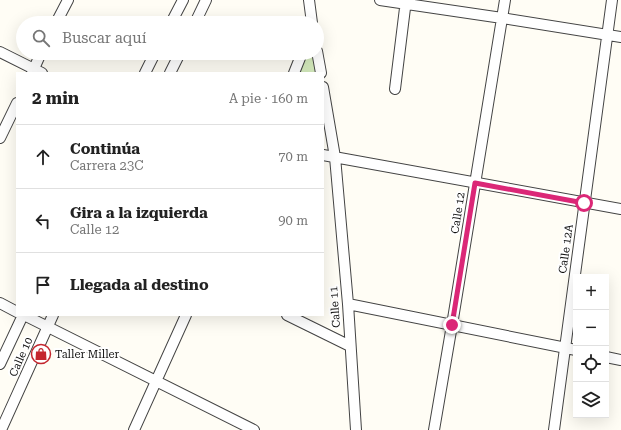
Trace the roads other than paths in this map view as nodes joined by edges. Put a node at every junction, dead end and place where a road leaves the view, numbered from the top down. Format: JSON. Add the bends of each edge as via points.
{"nodes":[{"id":1,"x":68,"y":0,"type":"edge"},
{"id":2,"x":183,"y":0,"type":"edge"},
{"id":3,"x":206,"y":0,"type":"edge"},
{"id":4,"x":309,"y":0,"type":"edge"},
{"id":5,"x":380,"y":0,"type":"edge"},
{"id":6,"x":505,"y":0,"type":"edge"},
{"id":7,"x":612,"y":0,"type":"edge"},
{"id":8,"x":406,"y":2,"type":"edge"},
{"id":9,"x":60,"y":16,"type":"edge"},
{"id":10,"x":175,"y":16,"type":"edge"},
{"id":11,"x":198,"y":16,"type":"edge"},
{"id":12,"x":311,"y":16,"type":"edge"},
{"id":13,"x":502,"y":18,"type":"junction"},
{"id":14,"x":607,"y":35,"type":"junction"},
{"id":15,"x":621,"y":38,"type":"edge"},
{"id":16,"x":0,"y":52,"type":"edge"},
{"id":17,"x":39,"y":60,"type":"edge"},
{"id":18,"x":152,"y":60,"type":"edge"},
{"id":19,"x":176,"y":60,"type":"edge"},
{"id":20,"x":299,"y":60,"type":"edge"},
{"id":21,"x":319,"y":60,"type":"edge"},
{"id":22,"x":36,"y":72,"type":"edge"},
{"id":23,"x":146,"y":72,"type":"edge"},
{"id":24,"x":170,"y":72,"type":"edge"},
{"id":25,"x":294,"y":72,"type":"edge"},
{"id":26,"x":321,"y":72,"type":"edge"},
{"id":27,"x":395,"y":89,"type":"dead end"},
{"id":28,"x":324,"y":93,"type":"edge"},
{"id":29,"x":16,"y":105,"type":"edge"},
{"id":30,"x":0,"y":138,"type":"edge"},
{"id":31,"x":324,"y":155,"type":"edge"},
{"id":32,"x":335,"y":157,"type":"junction"},
{"id":33,"x":475,"y":183,"type":"junction"},
{"id":34,"x":584,"y":203,"type":"junction"},
{"id":35,"x":621,"y":209,"type":"edge"},
{"id":36,"x":0,"y":303,"type":"edge"},
{"id":37,"x":348,"y":304,"type":"junction"},
{"id":38,"x":16,"y":311,"type":"edge"},
{"id":39,"x":24,"y":316,"type":"edge"},
{"id":40,"x":26,"y":316,"type":"edge"},
{"id":41,"x":52,"y":316,"type":"edge"},
{"id":42,"x":186,"y":316,"type":"edge"},
{"id":43,"x":289,"y":316,"type":"edge"},
{"id":44,"x":452,"y":325,"type":"junction"},
{"id":45,"x":47,"y":327,"type":"junction"},
{"id":46,"x":350,"y":346,"type":"junction"},
{"id":47,"x":564,"y":348,"type":"junction"},
{"id":48,"x":573,"y":350,"type":"edge"},
{"id":49,"x":609,"y":358,"type":"edge"},
{"id":50,"x":621,"y":360,"type":"edge"},
{"id":51,"x":0,"y":364,"type":"edge"},
{"id":52,"x":156,"y":381,"type":"junction"},
{"id":53,"x":1,"y":430,"type":"edge"},
{"id":54,"x":134,"y":430,"type":"edge"},
{"id":55,"x":254,"y":430,"type":"edge"},
{"id":56,"x":356,"y":430,"type":"edge"},
{"id":57,"x":434,"y":430,"type":"edge"},
{"id":58,"x":554,"y":430,"type":"edge"}],
"edges":[{"from":1,"to":9,"type":"street"},
{"from":2,"to":10,"type":"street"},
{"from":3,"to":11,"type":"street"},
{"from":4,"to":12,"type":"street"},
{"from":5,"to":8,"type":"street"},
{"from":6,"to":13,"type":"street","name":"Calle 12"},
{"from":7,"to":14,"type":"street","name":"Calle 12A"},
{"from":8,"to":13,"type":"street"},
{"from":8,"to":27,"type":"street"},
{"from":13,"to":14,"type":"street"},
{"from":13,"to":33,"type":"street","name":"Calle 12"},
{"from":14,"to":15,"type":"street"},
{"from":14,"to":34,"type":"street","name":"Calle 12A"},
{"from":16,"to":22,"type":"street"},
{"from":17,"to":22,"type":"street"},
{"from":18,"to":23,"type":"street"},
{"from":19,"to":24,"type":"street"},
{"from":20,"to":25,"type":"street"},
{"from":21,"to":26,"type":"street"},
{"from":28,"to":32,"type":"street","name":"Calle 11"},
{"from":29,"to":30,"type":"street"},
{"from":31,"to":32,"type":"street"},
{"from":32,"to":33,"type":"street"},
{"from":32,"to":37,"type":"street","name":"Calle 11"},
{"from":33,"to":34,"type":"street"},
{"from":33,"to":44,"type":"street","name":"Calle 12"},
{"from":34,"to":35,"type":"street"},
{"from":34,"to":47,"type":"street","name":"Calle 12A"},
{"from":36,"to":38,"type":"street"},
{"from":37,"to":44,"type":"street"},
{"from":37,"to":46,"type":"street","name":"Calle 11"},
{"from":39,"to":51,"type":"street","name":"Calle 10"},
{"from":40,"to":45,"type":"street"},
{"from":41,"to":45,"type":"street","name":"Calle 10"},
{"from":42,"to":52,"type":"street"},
{"from":43,"to":46,"type":"street"},
{"from":44,"to":47,"type":"street"},
{"from":44,"to":57,"type":"street","name":"Calle 12"},
{"from":45,"to":52,"type":"street"},
{"from":45,"to":53,"type":"street","name":"Calle 10"},
{"from":46,"to":56,"type":"street","name":"Calle 11"},
{"from":47,"to":48,"type":"street"},
{"from":47,"to":58,"type":"street","name":"Calle 12A"},
{"from":49,"to":50,"type":"street"},
{"from":52,"to":54,"type":"street"},
{"from":52,"to":55,"type":"street"}]}
